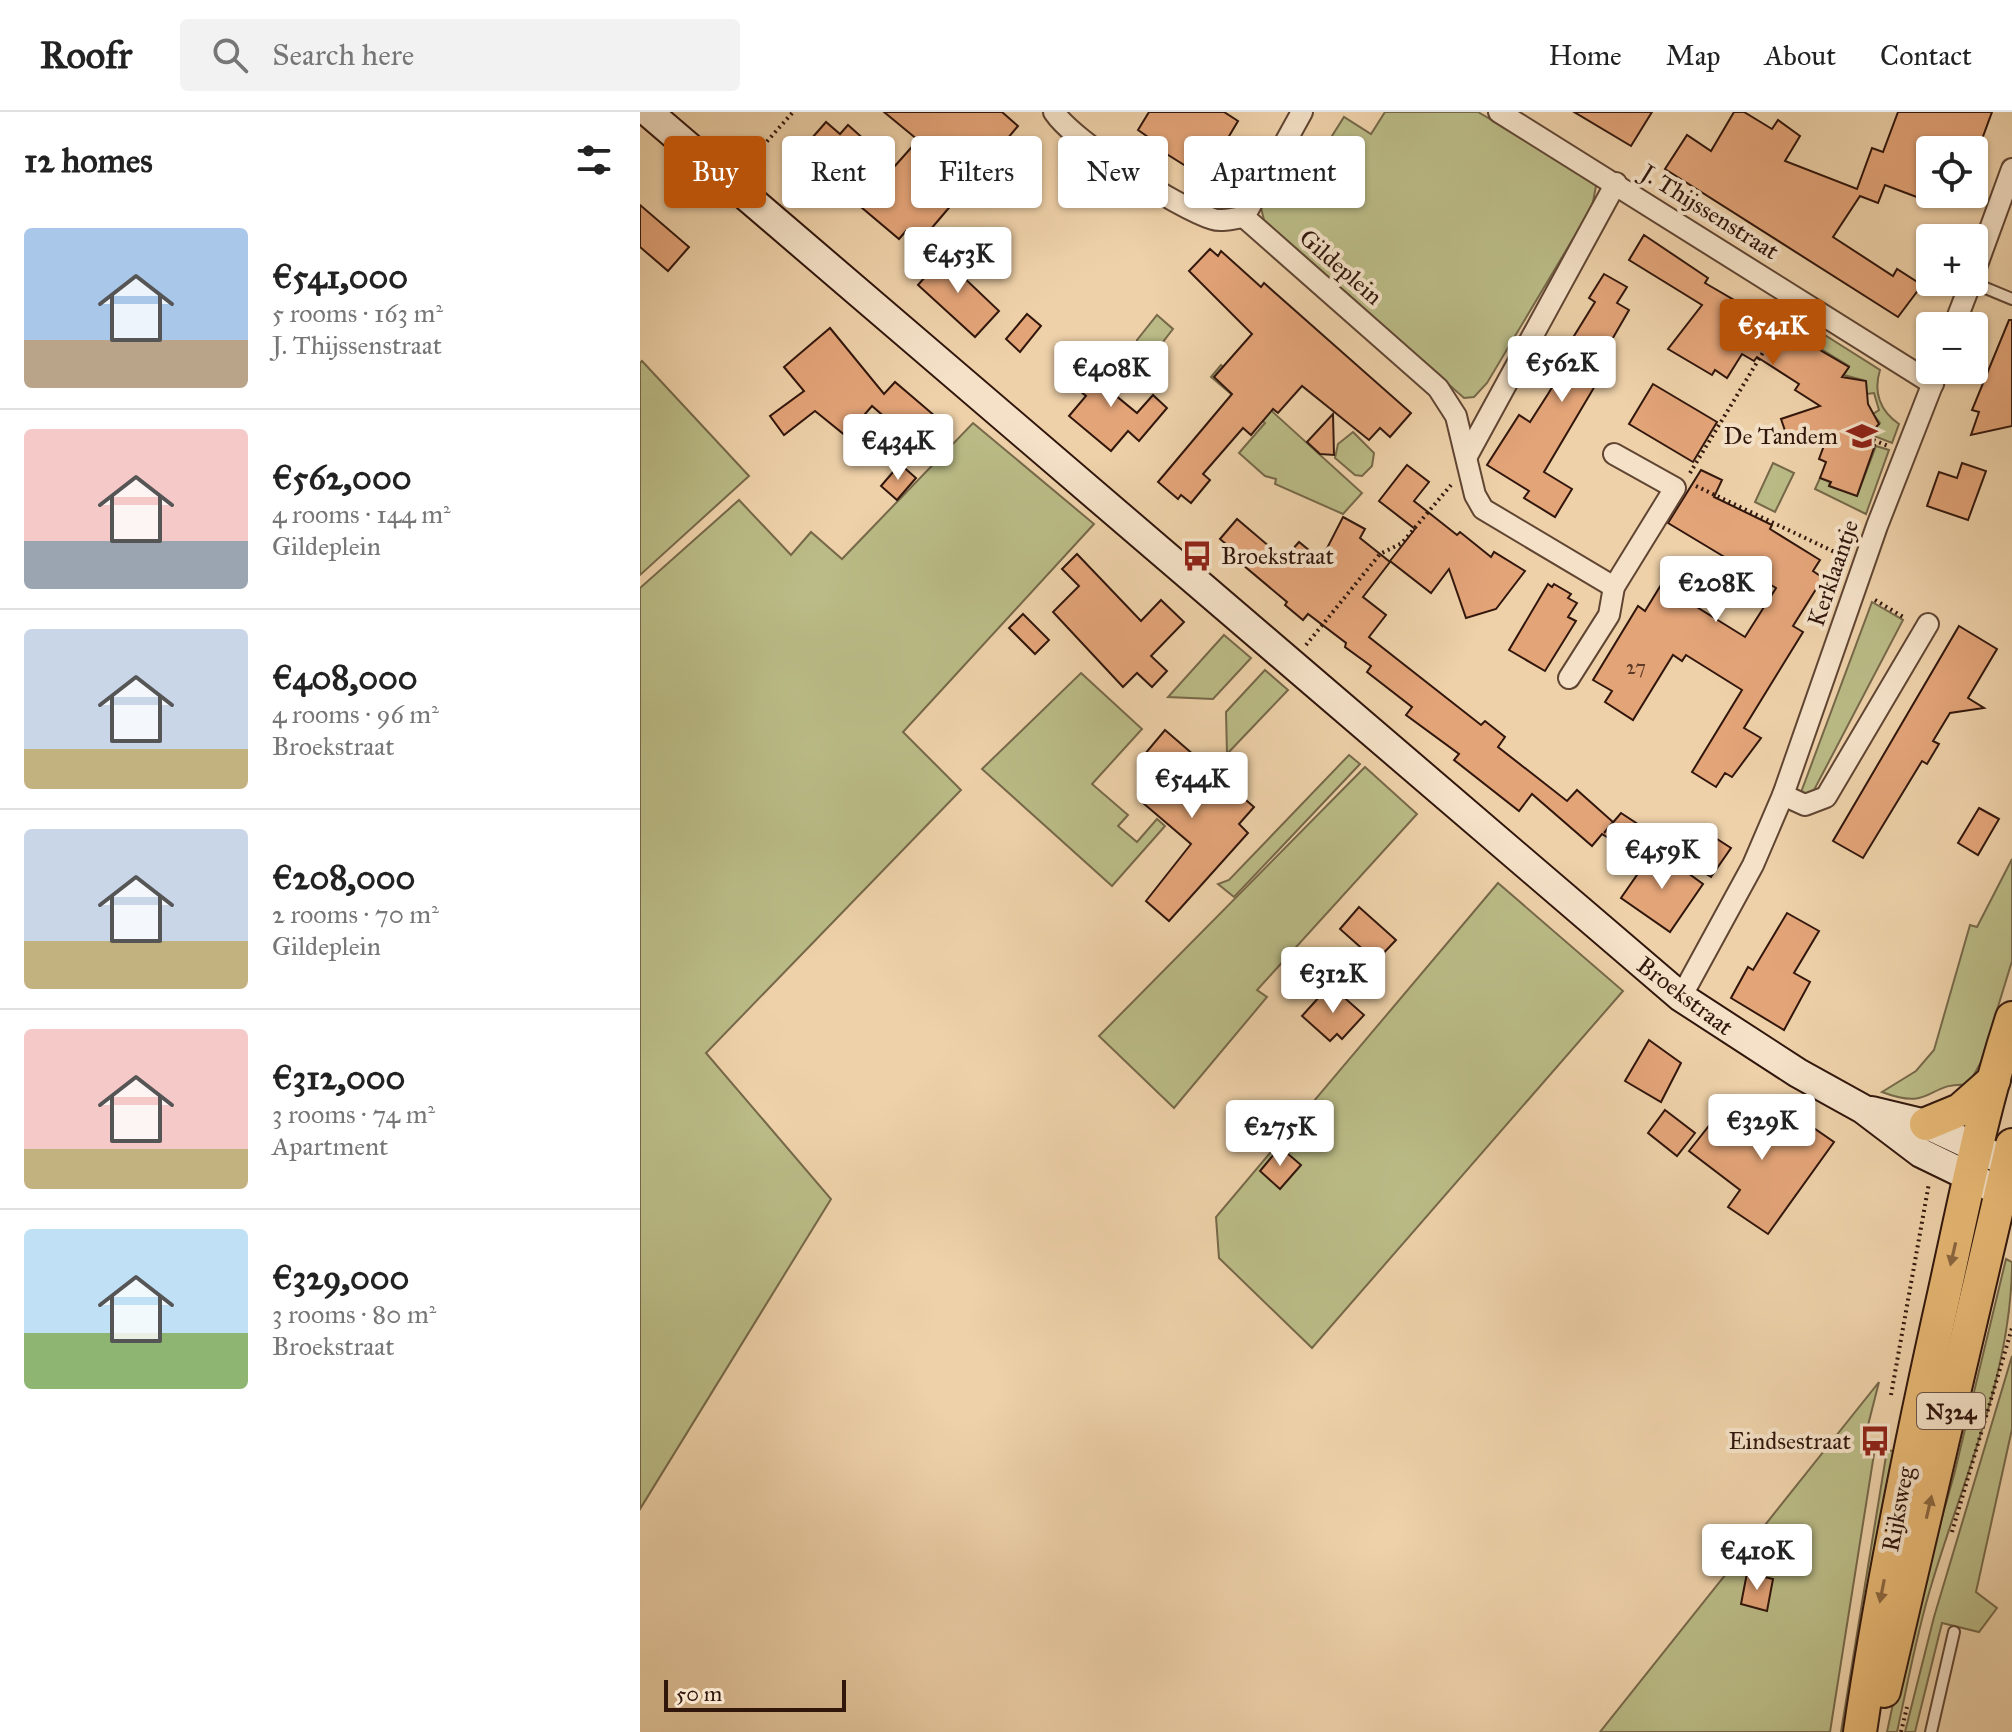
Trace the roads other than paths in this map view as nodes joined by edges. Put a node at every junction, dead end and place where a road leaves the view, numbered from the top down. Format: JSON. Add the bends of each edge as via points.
{"nodes":[{"id":1,"x":648,"y":112,"type":"edge"},
{"id":2,"x":1054,"y":112,"type":"edge"},
{"id":3,"x":1302,"y":112,"type":"edge"},
{"id":4,"x":1499,"y":112,"type":"edge"},
{"id":5,"x":2012,"y":169,"type":"edge"},
{"id":6,"x":1616,"y":183,"type":"junction"},
{"id":7,"x":1244,"y":217,"type":"junction"},
{"id":8,"x":1988,"y":235,"type":"edge"},
{"id":9,"x":1988,"y":289,"type":"edge"},
{"id":10,"x":2012,"y":299,"type":"edge"},
{"id":11,"x":1916,"y":366,"type":"edge"},
{"id":12,"x":1932,"y":384,"type":"edge"},
{"id":13,"x":1614,"y":454,"type":"dead end"},
{"id":14,"x":1467,"y":456,"type":"junction"},
{"id":15,"x":1614,"y":587,"type":"junction"},
{"id":16,"x":1926,"y":626,"type":"road end"},
{"id":17,"x":1569,"y":678,"type":"dead end"},
{"id":18,"x":1783,"y":795,"type":"junction"},
{"id":19,"x":1681,"y":997,"type":"junction"},
{"id":20,"x":2012,"y":1018,"type":"edge"},
{"id":21,"x":1994,"y":1080,"type":"junction"},
{"id":22,"x":1863,"y":1109,"type":"junction"},
{"id":23,"x":1926,"y":1124,"type":"junction"},
{"id":24,"x":1974,"y":1164,"type":"junction"},
{"id":25,"x":2009,"y":1172,"type":"edge"},
{"id":26,"x":2001,"y":1232,"type":"edge"},
{"id":27,"x":1954,"y":1632,"type":"dead end"},
{"id":28,"x":1860,"y":1732,"type":"edge"},
{"id":29,"x":1874,"y":1732,"type":"edge"},
{"id":30,"x":1931,"y":1732,"type":"edge"}],
"edges":[{"from":1,"to":19,"type":"main road","name":"Broekstraat"},
{"from":2,"to":7,"type":"street","via":[[1114,163],[1177,201],[1215,221]]},
{"from":3,"to":7,"type":"street"},
{"from":4,"to":6,"type":"street","name":"J. Thijssenstraat"},
{"from":5,"to":8,"type":"street"},
{"from":6,"to":11,"type":"street","name":"J. Thijssenstraat"},
{"from":6,"to":14,"type":"street"},
{"from":7,"to":14,"type":"street","name":"Gildeplein","via":[[1438,388],[1456,416]]},
{"from":9,"to":10,"type":"lane"},
{"from":12,"to":18,"type":"street","name":"Kerklaantje"},
{"from":13,"to":15,"type":"street","via":[[1675,488]]},
{"from":14,"to":15,"type":"street","name":"Gildeplein","via":[[1483,509],[1493,518]]},
{"from":15,"to":17,"type":"street","via":[[1609,615]]},
{"from":16,"to":18,"type":"street","via":[[1826,797],[1805,805]]},
{"from":18,"to":19,"type":"street","name":"Kerklaantje","via":[[1753,865]]},
{"from":19,"to":22,"type":"main road","name":"Broekstraat"},
{"from":20,"to":21,"type":"main road","number":"N324"},
{"from":21,"to":23,"type":"main road","via":[[1960,1110]]},
{"from":21,"to":24,"type":"main road","number":"N324"},
{"from":22,"to":23,"type":"main road","name":"Broekstraat"},
{"from":22,"to":24,"type":"main road","name":"Broekstraat","via":[[1921,1153]]},
{"from":23,"to":24,"type":"main road","name":"Broekstraat"},
{"from":24,"to":25,"type":"main road"},
{"from":24,"to":28,"type":"main road","name":"Rijksweg","number":"N324","one_way":true,"via":[[1910,1444]]},
{"from":25,"to":26,"type":"main road","name":"Rijksweg","number":"N324"},
{"from":29,"to":26,"type":"main road","name":"Rijksweg","number":"N324","one_way":true},
{"from":27,"to":30,"type":"lane"}]}
